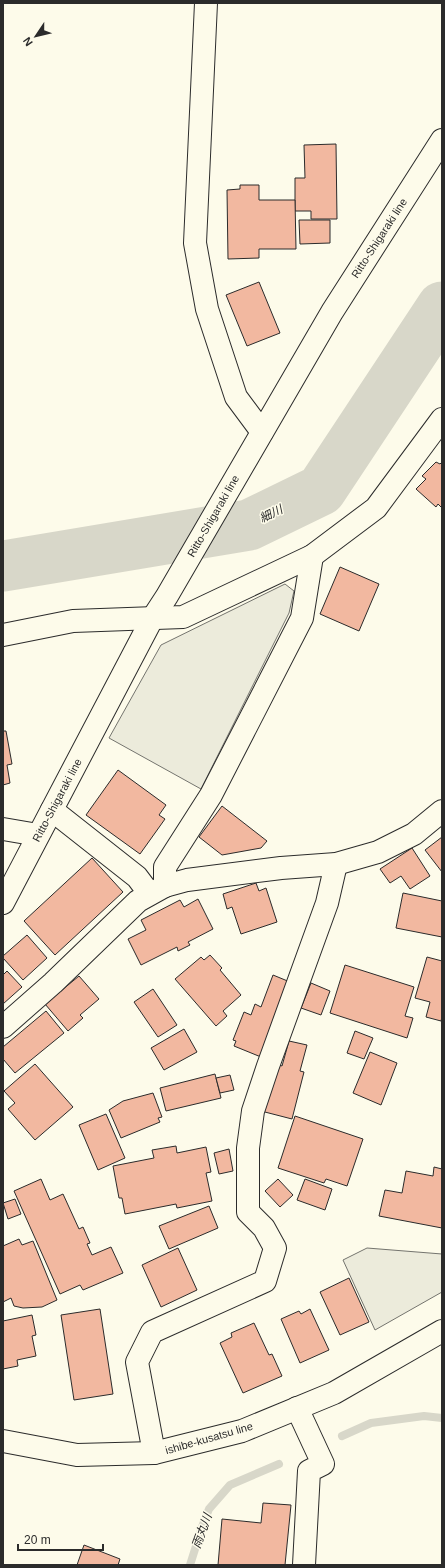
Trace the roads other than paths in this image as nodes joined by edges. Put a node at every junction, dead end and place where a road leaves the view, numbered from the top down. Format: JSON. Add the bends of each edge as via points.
{"nodes":[{"id":1,"x":206,"y":3,"type":"edge"},
{"id":2,"x":442,"y":140,"type":"edge"},
{"id":3,"x":442,"y":419,"type":"edge"},
{"id":4,"x":262,"y":432,"type":"junction"},
{"id":5,"x":312,"y":556,"type":"junction"},
{"id":6,"x":152,"y":619,"type":"junction"},
{"id":7,"x":3,"y":635,"type":"edge"},
{"id":8,"x":52,"y":810,"type":"junction"},
{"id":9,"x":442,"y":811,"type":"edge"},
{"id":10,"x":3,"y":829,"type":"edge"},
{"id":11,"x":38,"y":835,"type":"junction"},
{"id":12,"x":336,"y":864,"type":"junction"},
{"id":13,"x":157,"y":890,"type":"junction"},
{"id":14,"x":3,"y":903,"type":"edge"},
{"id":15,"x":3,"y":1027,"type":"edge"},
{"id":16,"x":442,"y":1331,"type":"edge"},
{"id":17,"x":297,"y":1408,"type":"junction"},
{"id":18,"x":3,"y":1441,"type":"edge"},
{"id":19,"x":154,"y":1454,"type":"junction"},
{"id":20,"x":304,"y":1565,"type":"edge"}],
"edges":[{"from":1,"to":4,"type":"main road","via":[[196,243],[207,309],[236,397]]},
{"from":2,"to":4,"type":"main road","name":"Ritto-Shigaraki line","via":[[332,312]]},
{"from":3,"to":5,"type":"main road","via":[[376,508]]},
{"from":4,"to":6,"type":"main road","name":"Ritto-Shigaraki line"},
{"from":5,"to":6,"type":"main road","via":[[183,616]]},
{"from":5,"to":13,"type":"main road","via":[[302,618],[211,795],[165,867]]},
{"from":6,"to":7,"type":"main road","via":[[73,621]]},
{"from":6,"to":8,"type":"main road","name":"Ritto-Shigaraki line"},
{"from":8,"to":11,"type":"main road","name":"Ritto-Shigaraki line"},
{"from":8,"to":13,"type":"main road","via":[[137,878]]},
{"from":9,"to":12,"type":"main road","via":[[414,834],[378,852]]},
{"from":10,"to":11,"type":"main road"},
{"from":11,"to":14,"type":"main road","name":"Ritto-Shigaraki line"},
{"from":12,"to":13,"type":"main road","via":[[187,880]]},
{"from":12,"to":19,"type":"main road","via":[[328,903],[253,1111],[248,1148],[248,1212],[264,1228],[274,1248],[265,1281],[152,1332],[137,1362]]},
{"from":13,"to":15,"type":"main road","via":[[138,901]]},
{"from":16,"to":17,"type":"main road","name":"ishibe-kusatsu line","via":[[334,1392]]},
{"from":17,"to":19,"type":"main road","name":"ishibe-kusatsu line","via":[[242,1431]]},
{"from":17,"to":20,"type":"main road","via":[[323,1464],[309,1471]]},
{"from":18,"to":19,"type":"main road","name":"ishibe-kusatsu line","via":[[77,1455]]}]}
